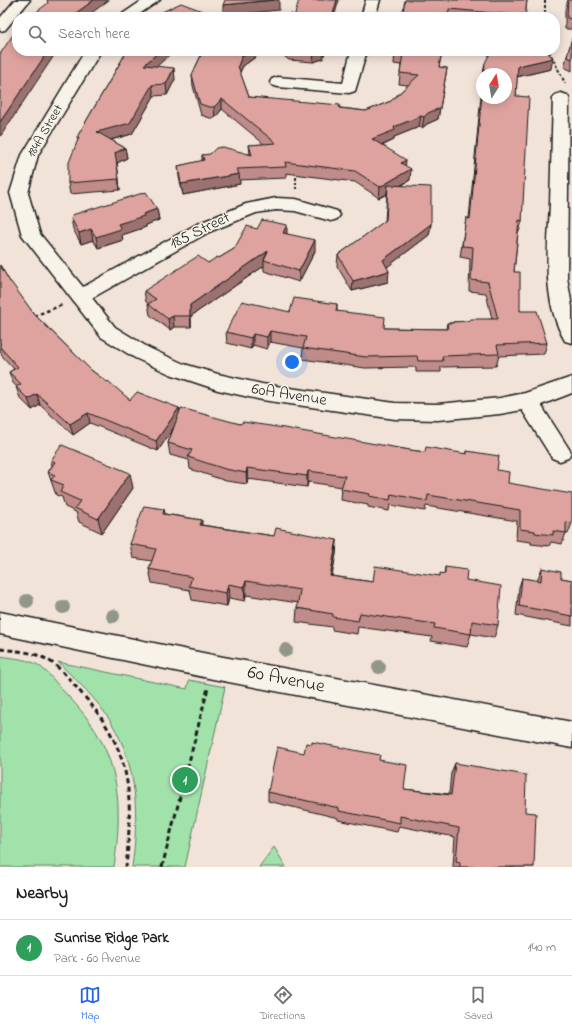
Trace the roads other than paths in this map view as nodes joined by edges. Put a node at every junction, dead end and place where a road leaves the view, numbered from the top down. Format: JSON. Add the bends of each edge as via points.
{"nodes":[{"id":1,"x":23,"y":0,"type":"edge"},
{"id":2,"x":154,"y":0,"type":"edge"},
{"id":3,"x":372,"y":0,"type":"edge"},
{"id":4,"x":13,"y":12,"type":"edge"},
{"id":5,"x":134,"y":12,"type":"edge"},
{"id":6,"x":369,"y":12,"type":"edge"},
{"id":7,"x":12,"y":13,"type":"edge"},
{"id":8,"x":0,"y":27,"type":"edge"},
{"id":9,"x":90,"y":56,"type":"edge"},
{"id":10,"x":358,"y":56,"type":"edge"},
{"id":11,"x":278,"y":82,"type":"dead end"},
{"id":12,"x":561,"y":98,"type":"road end"},
{"id":13,"x":331,"y":214,"type":"dead end"},
{"id":14,"x":71,"y":301,"type":"junction"},
{"id":15,"x":572,"y":336,"type":"edge"},
{"id":16,"x":572,"y":385,"type":"edge"},
{"id":17,"x":527,"y":401,"type":"junction"},
{"id":18,"x":560,"y":452,"type":"dead end"},
{"id":19,"x":0,"y":623,"type":"edge"},
{"id":20,"x":572,"y":735,"type":"edge"}],
"edges":[{"from":1,"to":4,"type":"street"},
{"from":2,"to":5,"type":"street"},
{"from":3,"to":6,"type":"street"},
{"from":7,"to":8,"type":"street"},
{"from":9,"to":14,"type":"street","name":"184A Street","via":[[30,155],[19,193],[31,235]]},
{"from":10,"to":11,"type":"street","via":[[349,88]]},
{"from":12,"to":15,"type":"street","via":[[557,277],[563,312]]},
{"from":13,"to":14,"type":"street","name":"185 Street","via":[[296,205],[276,204],[252,208],[169,246]]},
{"from":14,"to":17,"type":"street","name":"60A Avenue","via":[[108,332],[142,353],[178,369],[218,382],[262,392],[395,411],[472,410]]},
{"from":16,"to":17,"type":"street","name":"60A Avenue"},
{"from":17,"to":18,"type":"street"},
{"from":19,"to":20,"type":"street","name":"60 Avenue"}]}
